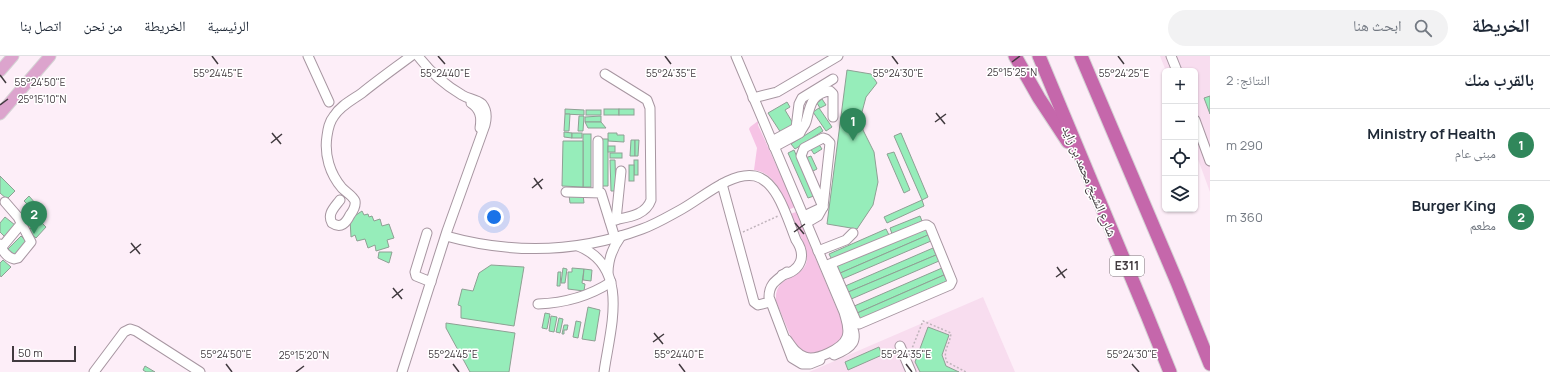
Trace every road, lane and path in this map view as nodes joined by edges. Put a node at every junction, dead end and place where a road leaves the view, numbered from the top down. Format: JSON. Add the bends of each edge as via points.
{"nodes":[{"id":1,"x":13,"y":56,"type":"edge"},
{"id":2,"x":50,"y":56,"type":"edge"},
{"id":3,"x":308,"y":56,"type":"edge"},
{"id":4,"x":411,"y":56,"type":"edge"},
{"id":5,"x":418,"y":56,"type":"edge"},
{"id":6,"x":736,"y":56,"type":"edge"},
{"id":7,"x":838,"y":56,"type":"edge"},
{"id":8,"x":1015,"y":56,"type":"edge"},
{"id":9,"x":1039,"y":56,"type":"edge"},
{"id":10,"x":1081,"y":56,"type":"edge"},
{"id":11,"x":1090,"y":56,"type":"edge"},
{"id":12,"x":1171,"y":56,"type":"edge"},
{"id":13,"x":1176,"y":68,"type":"edge"},
{"id":14,"x":0,"y":71,"type":"edge"},
{"id":15,"x":606,"y":74,"type":"dead end"},
{"id":16,"x":833,"y":79,"type":"dead end"},
{"id":17,"x":753,"y":98,"type":"junction"},
{"id":18,"x":1100,"y":98,"type":"junction"},
{"id":19,"x":329,"y":102,"type":"dead end"},
{"id":20,"x":0,"y":114,"type":"edge"},
{"id":21,"x":833,"y":117,"type":"dead end"},
{"id":22,"x":1198,"y":128,"type":"edge"},
{"id":23,"x":798,"y":129,"type":"junction"},
{"id":24,"x":598,"y":141,"type":"dead end"},
{"id":25,"x":773,"y":144,"type":"junction"},
{"id":26,"x":1082,"y":161,"type":"junction"},
{"id":27,"x":1210,"y":161,"type":"edge"},
{"id":28,"x":621,"y":171,"type":"dead end"},
{"id":29,"x":827,"y":173,"type":"junction"},
{"id":30,"x":811,"y":179,"type":"junction"},
{"id":31,"x":722,"y":184,"type":"junction"},
{"id":32,"x":566,"y":192,"type":"dead end"},
{"id":33,"x":598,"y":192,"type":"junction"},
{"id":34,"x":340,"y":200,"type":"dead end"},
{"id":35,"x":5,"y":202,"type":"dead end"},
{"id":36,"x":823,"y":207,"type":"junction"},
{"id":37,"x":784,"y":213,"type":"junction"},
{"id":38,"x":805,"y":220,"type":"junction"},
{"id":39,"x":613,"y":221,"type":"junction"},
{"id":40,"x":21,"y":224,"type":"junction"},
{"id":41,"x":427,"y":233,"type":"dead end"},
{"id":42,"x":447,"y":233,"type":"junction"},
{"id":43,"x":853,"y":233,"type":"dead end"},
{"id":44,"x":736,"y":235,"type":"junction"},
{"id":45,"x":618,"y":237,"type":"junction"},
{"id":46,"x":1,"y":246,"type":"edge"},
{"id":47,"x":578,"y":246,"type":"junction"},
{"id":48,"x":818,"y":251,"type":"junction"},
{"id":49,"x":828,"y":265,"type":"junction"},
{"id":50,"x":610,"y":278,"type":"junction"},
{"id":51,"x":431,"y":282,"type":"junction"},
{"id":52,"x":770,"y":302,"type":"junction"},
{"id":53,"x":538,"y":304,"type":"dead end"},
{"id":54,"x":845,"y":308,"type":"junction"},
{"id":55,"x":900,"y":346,"type":"dead end"},
{"id":56,"x":906,"y":362,"type":"junction"},
{"id":57,"x":1210,"y":364,"type":"edge"},
{"id":58,"x":94,"y":372,"type":"edge"},
{"id":59,"x":200,"y":372,"type":"edge"},
{"id":60,"x":402,"y":372,"type":"edge"},
{"id":61,"x":604,"y":372,"type":"edge"},
{"id":62,"x":911,"y":372,"type":"edge"},
{"id":63,"x":966,"y":372,"type":"edge"},
{"id":64,"x":1170,"y":372,"type":"edge"}],
"edges":[{"from":1,"to":14,"type":"main road"},
{"from":2,"to":20,"type":"main road"},
{"from":3,"to":19,"type":"street"},
{"from":4,"to":34,"type":"street","via":[[344,106],[330,122],[326,147],[329,165],[337,181],[355,203],[348,220],[339,226],[332,223],[330,213]]},
{"from":5,"to":42,"type":"street","via":[[433,74],[468,98],[478,101],[486,112],[486,120]]},
{"from":6,"to":17,"type":"street"},
{"from":7,"to":17,"type":"street","via":[[777,92]]},
{"from":8,"to":26,"type":"highway","via":[[1039,98]]},
{"from":9,"to":26,"type":"highway","name":"شارع الشيخ محمد بن زايد","number":"E311"},
{"from":10,"to":18,"type":"highway"},
{"from":11,"to":18,"type":"highway"},
{"from":12,"to":13,"type":"street"},
{"from":15,"to":39,"type":"street","via":[[647,100],[650,108],[651,200],[648,208],[641,213]]},
{"from":16,"to":23,"type":"street","via":[[802,98],[799,104]]},
{"from":17,"to":25,"type":"street"},
{"from":18,"to":57,"type":"highway"},
{"from":21,"to":23,"type":"street","via":[[833,94],[828,91],[812,102],[805,124]]},
{"from":22,"to":27,"type":"street"},
{"from":23,"to":25,"type":"street"},
{"from":24,"to":33,"type":"street"},
{"from":25,"to":38,"type":"street"},
{"from":26,"to":64,"type":"highway","name":"شارع الشيخ محمد بن زايد","number":"E311"},
{"from":28,"to":39,"type":"street"},
{"from":29,"to":30,"type":"street"},
{"from":29,"to":30,"type":"street","via":[[830,143],[823,138],[802,150],[802,159]]},
{"from":29,"to":36,"type":"street"},
{"from":30,"to":36,"type":"street"},
{"from":31,"to":37,"type":"street","via":[[740,176],[757,176],[771,186]]},
{"from":31,"to":44,"type":"street"},
{"from":31,"to":45,"type":"street","via":[[663,220]]},
{"from":32,"to":33,"type":"street"},
{"from":33,"to":39,"type":"street","via":[[602,194]]},
{"from":35,"to":40,"type":"street","via":[[16,213]]},
{"from":36,"to":38,"type":"street"},
{"from":37,"to":44,"type":"path"},
{"from":37,"to":52,"type":"street","via":[[800,246],[801,259],[795,270],[777,278],[771,286]]},
{"from":38,"to":48,"type":"street"},
{"from":39,"to":45,"type":"street"},
{"from":40,"to":46,"type":"street"},
{"from":40,"to":46,"type":"street","via":[[30,239],[30,244],[18,258],[14,260],[6,255]]},
{"from":41,"to":51,"type":"street","via":[[415,272],[416,276]]},
{"from":42,"to":47,"type":"street","via":[[497,246],[531,249]]},
{"from":42,"to":51,"type":"street"},
{"from":43,"to":48,"type":"street","via":[[846,240]]},
{"from":44,"to":52,"type":"street","via":[[754,302],[758,305]]},
{"from":45,"to":47,"type":"street"},
{"from":45,"to":50,"type":"street","via":[[610,257]]},
{"from":47,"to":50,"type":"street","via":[[594,255],[603,264]]},
{"from":48,"to":49,"type":"street"},
{"from":49,"to":54,"type":"street"},
{"from":49,"to":54,"type":"street","via":[[927,225],[952,281],[951,284],[861,323],[856,322]]},
{"from":50,"to":53,"type":"street","via":[[592,293],[576,299]]},
{"from":50,"to":61,"type":"street","via":[[612,317]]},
{"from":51,"to":60,"type":"street"},
{"from":52,"to":54,"type":"street","via":[[795,361],[810,364],[827,355],[846,350],[853,342],[855,332]]},
{"from":55,"to":56,"type":"street"},
{"from":56,"to":62,"type":"street"},
{"from":56,"to":63,"type":"path","via":[[923,321],[951,333],[944,356],[947,362]]},
{"from":58,"to":59,"type":"street","via":[[122,334],[130,329]]}]}
